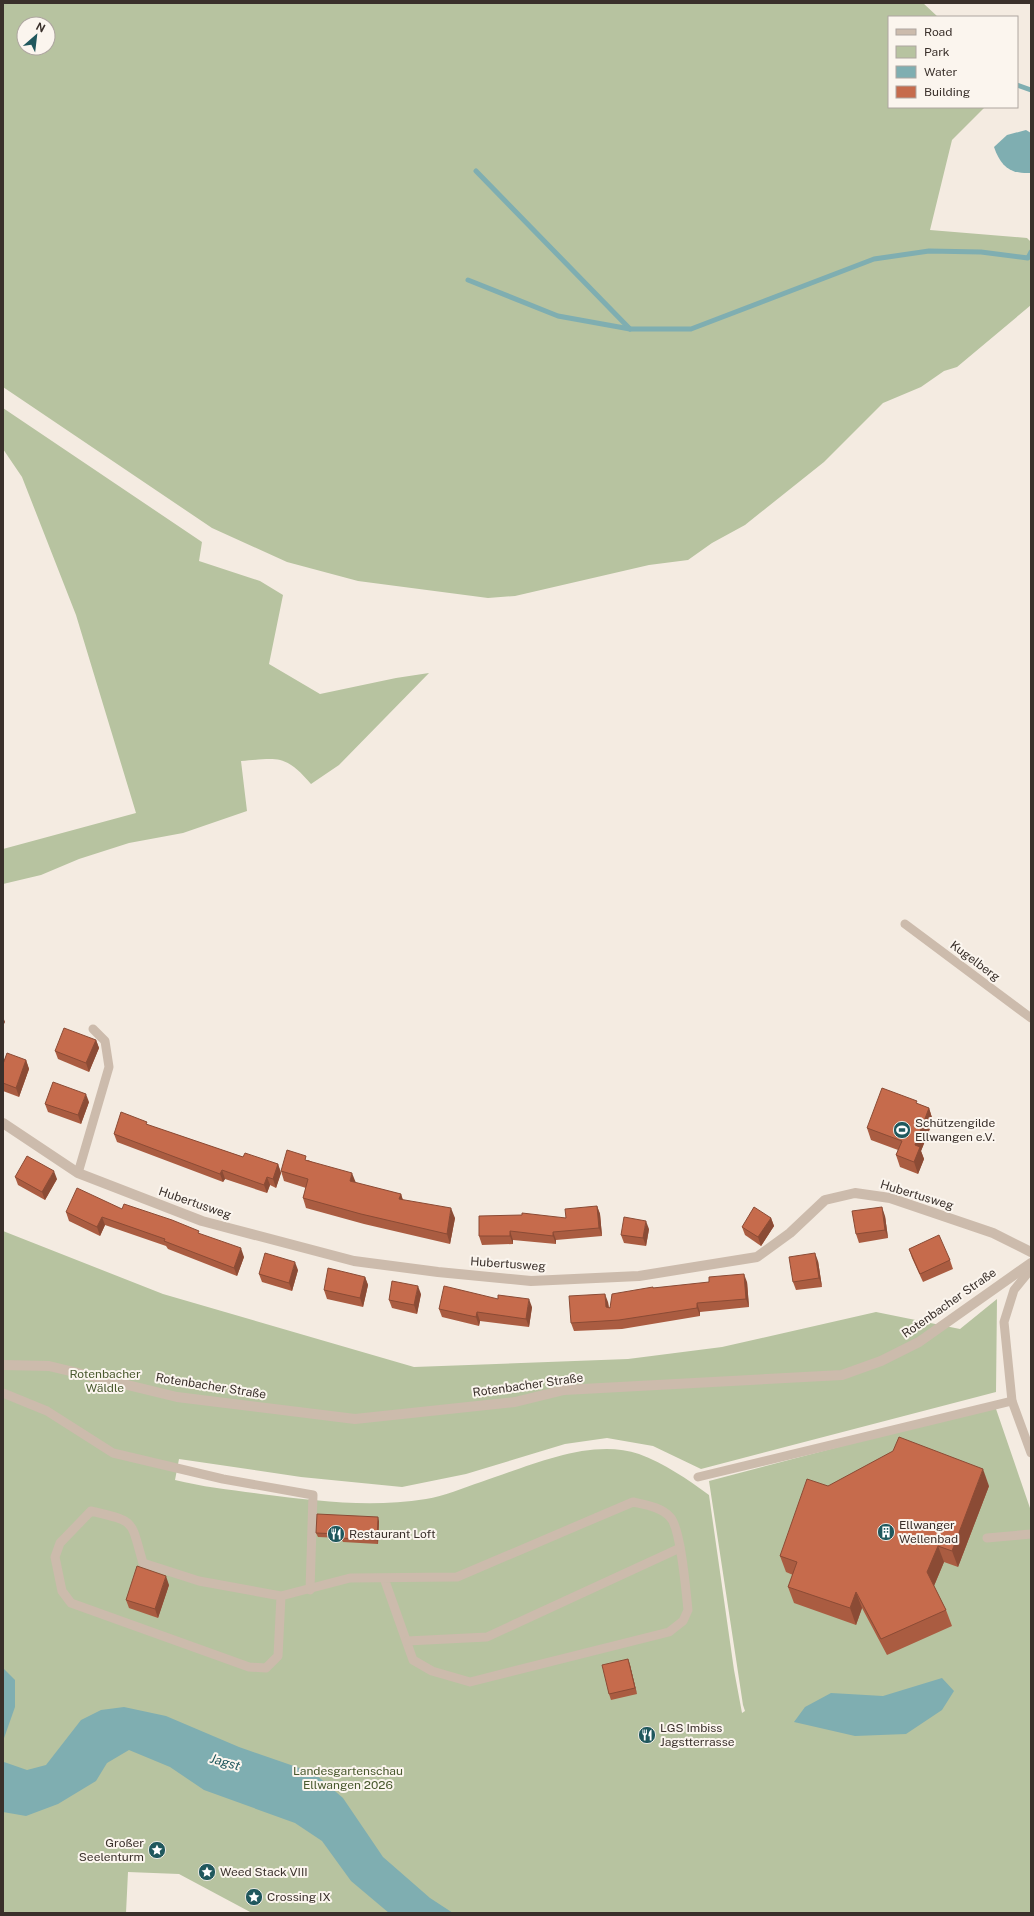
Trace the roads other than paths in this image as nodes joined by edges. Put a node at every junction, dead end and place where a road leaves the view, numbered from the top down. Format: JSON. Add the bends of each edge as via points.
{"nodes":[{"id":1,"x":905,"y":924,"type":"dead end"},
{"id":2,"x":1031,"y":1018,"type":"edge"},
{"id":3,"x":93,"y":1029,"type":"dead end"},
{"id":4,"x":3,"y":1123,"type":"edge"},
{"id":5,"x":78,"y":1173,"type":"junction"},
{"id":6,"x":1031,"y":1252,"type":"edge"},
{"id":7,"x":1031,"y":1263,"type":"edge"},
{"id":8,"x":1031,"y":1269,"type":"edge"},
{"id":9,"x":3,"y":1365,"type":"edge"},
{"id":10,"x":3,"y":1393,"type":"edge"},
{"id":11,"x":1012,"y":1401,"type":"junction"},
{"id":12,"x":1031,"y":1453,"type":"edge"},
{"id":13,"x":698,"y":1476,"type":"dead end"},
{"id":14,"x":1031,"y":1534,"type":"edge"},
{"id":15,"x":987,"y":1538,"type":"dead end"},
{"id":16,"x":680,"y":1548,"type":"junction"},
{"id":17,"x":384,"y":1578,"type":"junction"},
{"id":18,"x":310,"y":1590,"type":"junction"},
{"id":19,"x":281,"y":1596,"type":"junction"},
{"id":20,"x":407,"y":1641,"type":"junction"}],
"edges":[{"from":1,"to":2,"type":"lane","name":"Kugelberg"},
{"from":3,"to":5,"type":"lane","via":[[106,1041],[109,1067]]},
{"from":4,"to":5,"type":"street","name":"Hubertusweg"},
{"from":5,"to":6,"type":"street","name":"Hubertusweg","via":[[202,1221],[354,1261],[531,1281],[639,1276],[757,1257],[790,1233],[825,1200],[855,1193],[890,1198],[992,1233]]},
{"from":7,"to":9,"type":"street","name":"Rotenbacher Straße","via":[[919,1342],[881,1361],[842,1375],[564,1390],[515,1402],[355,1419],[177,1397],[49,1366]]},
{"from":8,"to":11,"type":"lane","via":[[1014,1290],[1004,1322]]},
{"from":10,"to":18,"type":"lane","via":[[47,1411],[113,1453],[223,1479],[313,1495]]},
{"from":11,"to":12,"type":"lane"},
{"from":11,"to":13,"type":"lane"},
{"from":14,"to":15,"type":"lane"},
{"from":16,"to":17,"type":"lane","via":[[671,1517],[658,1509],[633,1502],[457,1577]]},
{"from":16,"to":20,"type":"lane","via":[[488,1637]]},
{"from":16,"to":20,"type":"lane","via":[[688,1610],[683,1621],[669,1632],[470,1682],[432,1671],[413,1660]]},
{"from":17,"to":18,"type":"lane","via":[[350,1578]]},
{"from":17,"to":20,"type":"lane"},
{"from":18,"to":19,"type":"lane"},
{"from":19,"to":19,"type":"lane","via":[[278,1656],[266,1668],[249,1667],[71,1603],[62,1590],[55,1558],[60,1543],[91,1511],[124,1519],[132,1525],[143,1564],[199,1581]]}]}
